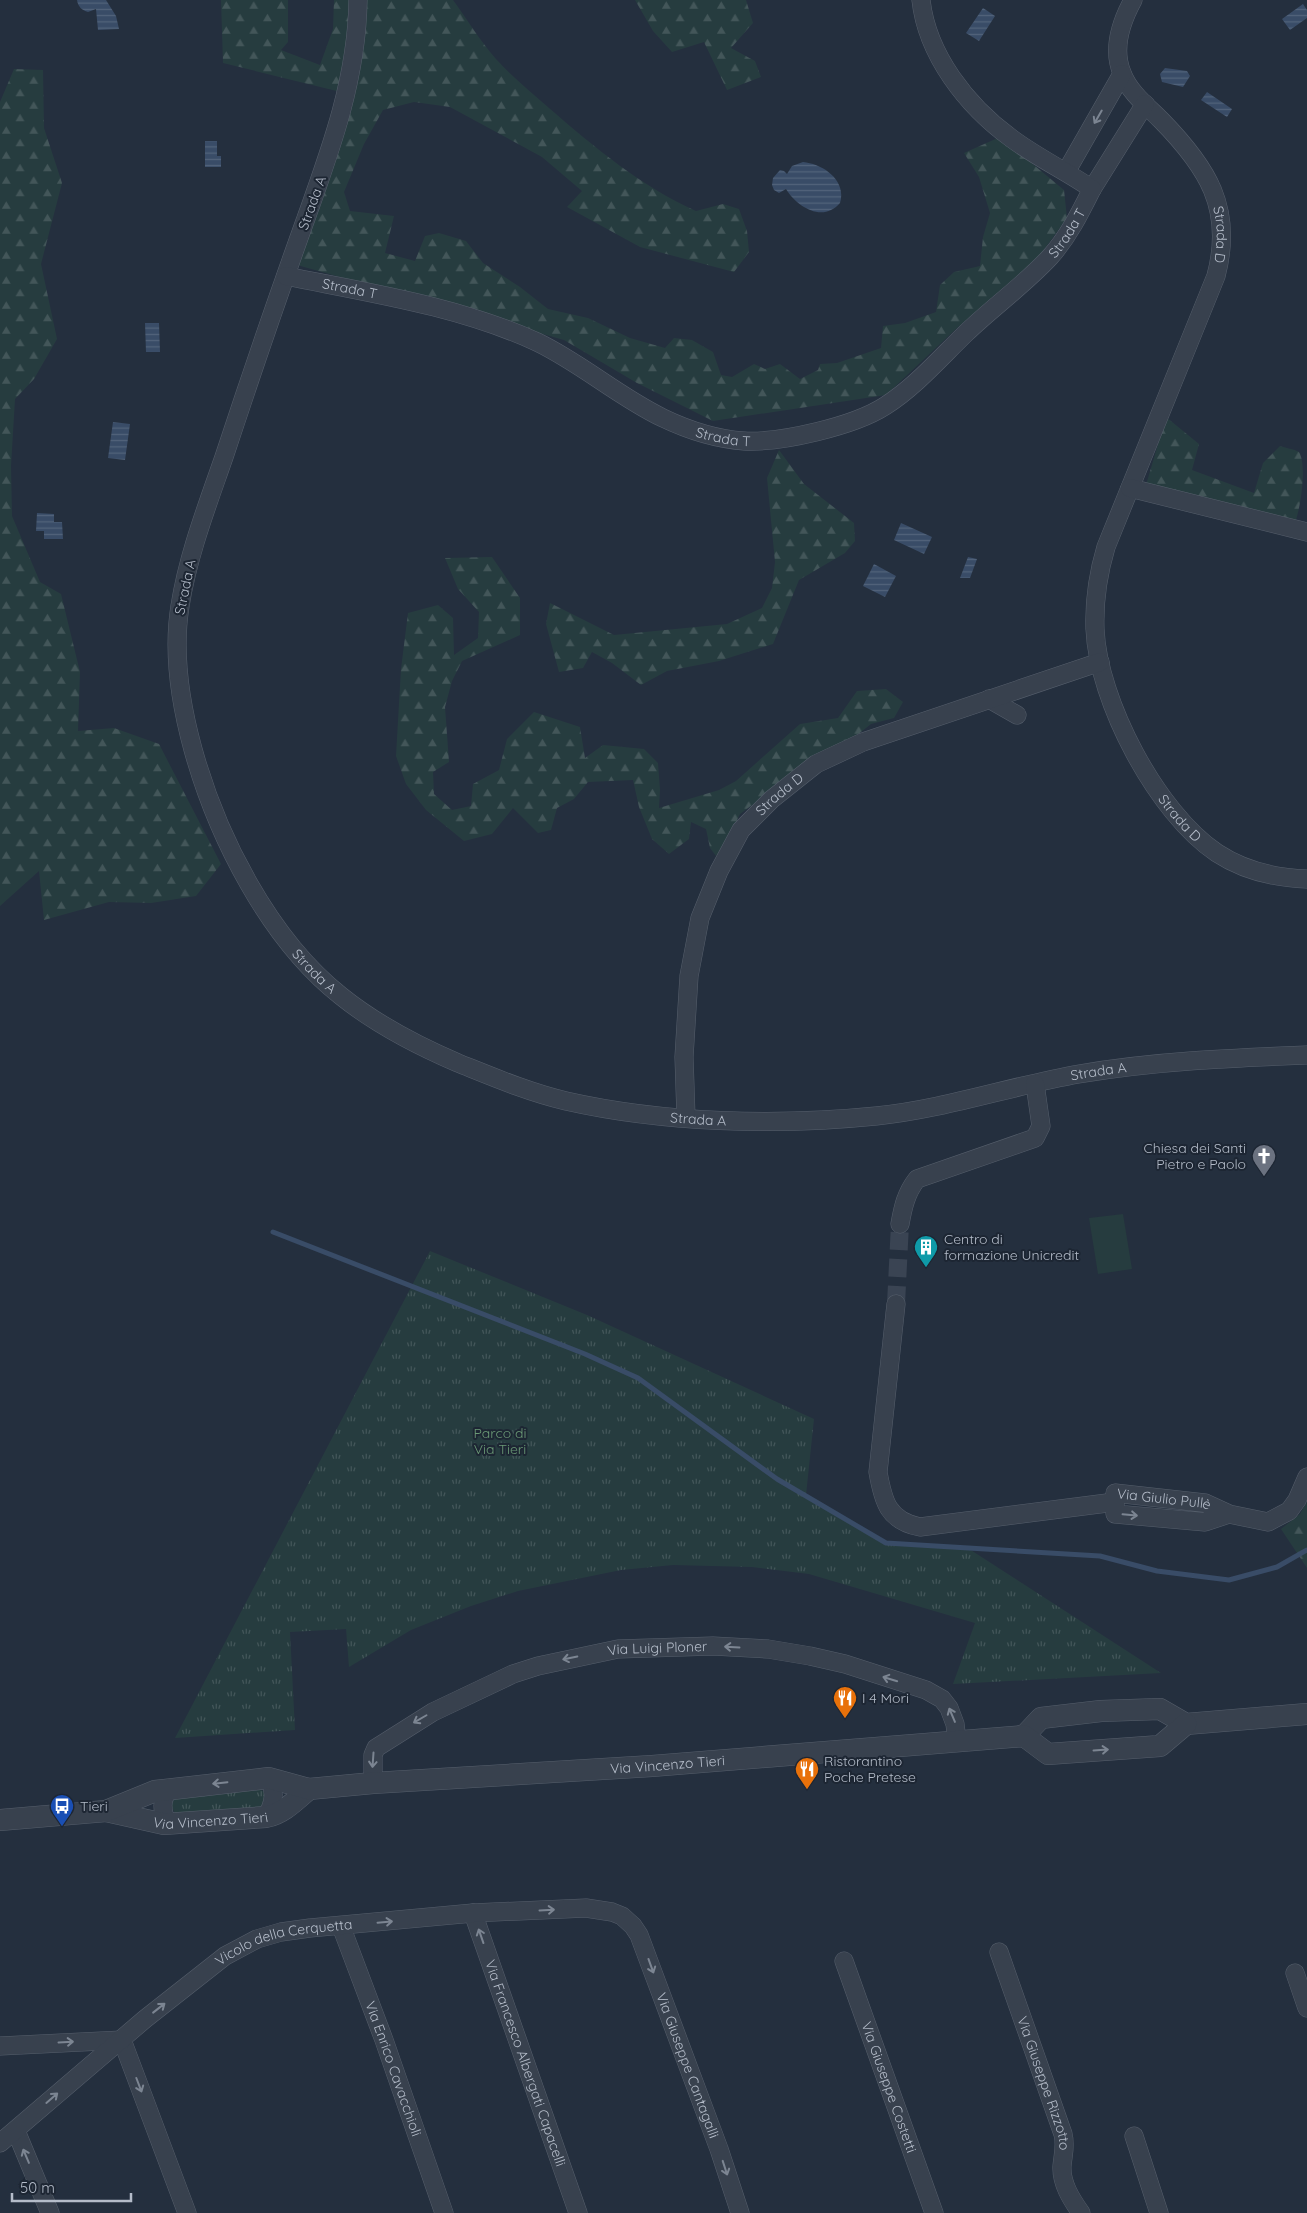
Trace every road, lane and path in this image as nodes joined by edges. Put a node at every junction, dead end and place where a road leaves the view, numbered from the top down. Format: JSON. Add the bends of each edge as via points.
{"nodes":[{"id":1,"x":358,"y":0,"type":"edge"},
{"id":2,"x":921,"y":0,"type":"edge"},
{"id":3,"x":1133,"y":0,"type":"edge"},
{"id":4,"x":1122,"y":74,"type":"junction"},
{"id":5,"x":1145,"y":104,"type":"junction"},
{"id":6,"x":1066,"y":172,"type":"junction"},
{"id":7,"x":1092,"y":189,"type":"junction"},
{"id":8,"x":286,"y":276,"type":"junction"},
{"id":9,"x":1130,"y":488,"type":"junction"},
{"id":10,"x":1307,"y":532,"type":"edge"},
{"id":11,"x":1100,"y":662,"type":"junction"},
{"id":12,"x":989,"y":699,"type":"junction"},
{"id":13,"x":1017,"y":715,"type":"dead end"},
{"id":14,"x":1307,"y":879,"type":"edge"},
{"id":15,"x":1307,"y":1055,"type":"edge"},
{"id":16,"x":1035,"y":1084,"type":"junction"},
{"id":17,"x":686,"y":1117,"type":"junction"},
{"id":18,"x":900,"y":1224,"type":"tunnel mouth"},
{"id":19,"x":896,"y":1304,"type":"tunnel mouth"},
{"id":20,"x":1307,"y":1477,"type":"edge"},
{"id":21,"x":1156,"y":1709,"type":"junction"},
{"id":22,"x":1307,"y":1714,"type":"edge"},
{"id":23,"x":1050,"y":1717,"type":"junction"},
{"id":24,"x":1186,"y":1724,"type":"junction"},
{"id":25,"x":1024,"y":1736,"type":"junction"},
{"id":26,"x":957,"y":1741,"type":"junction"},
{"id":27,"x":1160,"y":1746,"type":"junction"},
{"id":28,"x":1052,"y":1753,"type":"junction"},
{"id":29,"x":269,"y":1778,"type":"junction"},
{"id":30,"x":373,"y":1784,"type":"junction"},
{"id":31,"x":170,"y":1789,"type":"junction"},
{"id":32,"x":309,"y":1789,"type":"junction"},
{"id":33,"x":106,"y":1811,"type":"junction"},
{"id":34,"x":266,"y":1817,"type":"junction"},
{"id":35,"x":0,"y":1820,"type":"edge"},
{"id":36,"x":167,"y":1823,"type":"junction"},
{"id":37,"x":473,"y":1913,"type":"junction"},
{"id":38,"x":630,"y":1922,"type":"joint"},
{"id":39,"x":341,"y":1926,"type":"junction"},
{"id":40,"x":999,"y":1952,"type":"dead end"},
{"id":41,"x":844,"y":1961,"type":"dead end"},
{"id":42,"x":1295,"y":1973,"type":"dead end"},
{"id":43,"x":1307,"y":2008,"type":"edge"},
{"id":44,"x":122,"y":2040,"type":"junction"},
{"id":45,"x":0,"y":2046,"type":"edge"},
{"id":46,"x":16,"y":2131,"type":"junction"},
{"id":47,"x":1134,"y":2136,"type":"dead end"},
{"id":48,"x":0,"y":2143,"type":"edge"},
{"id":49,"x":50,"y":2213,"type":"edge"},
{"id":50,"x":187,"y":2213,"type":"edge"},
{"id":51,"x":444,"y":2213,"type":"edge"},
{"id":52,"x":578,"y":2213,"type":"edge"},
{"id":53,"x":740,"y":2213,"type":"edge"},
{"id":54,"x":934,"y":2213,"type":"edge"},
{"id":55,"x":1081,"y":2213,"type":"edge"},
{"id":56,"x":1159,"y":2213,"type":"edge"}],
"edges":[{"from":1,"to":8,"type":"street","name":"Strada A","via":[[356,42],[348,89],[332,148]]},
{"from":2,"to":6,"type":"street","via":[[932,43],[974,106],[1012,139]]},
{"from":3,"to":4,"type":"street","name":"Strada D","via":[[1118,39]]},
{"from":4,"to":5,"type":"street","name":"Strada D"},
{"from":4,"to":6,"type":"street","one_way":true},
{"from":5,"to":7,"type":"street","name":"Strada T"},
{"from":5,"to":9,"type":"street","name":"Strada D","via":[[1189,150],[1209,180],[1221,215],[1222,249],[1216,276]]},
{"from":6,"to":7,"type":"street"},
{"from":7,"to":8,"type":"street","name":"Strada T","via":[[1073,226],[1050,256],[898,397],[855,421],[779,438],[746,441],[701,433],[662,417],[561,356],[512,332],[416,303]]},
{"from":8,"to":17,"type":"street","name":"Strada A","via":[[197,538],[178,621],[179,678],[193,748],[213,808],[238,865],[274,924],[317,975],[370,1018],[413,1044],[502,1081],[564,1101],[643,1114]]},
{"from":9,"to":10,"type":"street"},
{"from":9,"to":11,"type":"street","name":"Strada D","via":[[1106,547],[1097,586],[1095,630]]},
{"from":11,"to":12,"type":"street","name":"Strada D"},
{"from":11,"to":14,"type":"street","name":"Strada D","via":[[1107,689],[1130,742],[1157,790],[1180,820],[1199,839],[1232,862],[1291,879]]},
{"from":12,"to":13,"type":"street"},
{"from":12,"to":17,"type":"street","name":"Strada D","via":[[830,756],[800,776],[741,830],[700,918],[693,947],[684,1056]]},
{"from":15,"to":16,"type":"street","name":"Strada A","via":[[1188,1059],[1077,1074]]},
{"from":16,"to":17,"type":"street","name":"Strada A","via":[[910,1112],[875,1116],[777,1122]]},
{"from":16,"to":18,"type":"street","via":[[1041,1126],[1035,1138],[917,1179],[909,1189]]},
{"from":19,"to":20,"type":"street","name":"Via Giulio Pullè","via":[[878,1472],[890,1512],[906,1524],[920,1527],[1115,1502],[1115,1492],[1205,1503],[1229,1514],[1268,1522],[1289,1511]]},
{"from":21,"to":23,"type":"street","via":[[1101,1710]]},
{"from":21,"to":24,"type":"street"},
{"from":21,"to":27,"type":"street"},
{"from":22,"to":24,"type":"street"},
{"from":23,"to":25,"type":"street","via":[[1041,1718]]},
{"from":23,"to":28,"type":"street"},
{"from":24,"to":27,"type":"street"},
{"from":25,"to":26,"type":"street","name":"Via Vincenzo Tieri"},
{"from":25,"to":28,"type":"street","via":[[1048,1754]]},
{"from":26,"to":30,"type":"street","name":"Via Vincenzo Tieri","via":[[652,1766]]},
{"from":26,"to":30,"type":"street","name":"Via Luigi Ploner","one_way":true,"via":[[953,1717],[942,1699],[926,1690],[845,1664],[768,1649],[713,1646],[618,1649],[565,1659],[513,1674],[433,1712],[376,1748],[372,1755]]},
{"from":28,"to":27,"type":"street","one_way":true},
{"from":29,"to":31,"type":"street","name":"Via Vincenzo Tieri","one_way":true},
{"from":29,"to":32,"type":"street","name":"Via Vincenzo Tieri"},
{"from":29,"to":34,"type":"street","via":[[274,1799]]},
{"from":30,"to":32,"type":"street","name":"Via Vincenzo Tieri"},
{"from":31,"to":33,"type":"street","name":"Via Vincenzo Tieri","via":[[148,1793]]},
{"from":31,"to":36,"type":"street","via":[[162,1803]]},
{"from":32,"to":34,"type":"street","name":"Via Vincenzo Tieri","via":[[276,1815]]},
{"from":33,"to":35,"type":"street","name":"Via Vincenzo Tieri"},
{"from":33,"to":36,"type":"street","name":"Via Vincenzo Tieri"},
{"from":34,"to":36,"type":"street","name":"Via Vincenzo Tieri"},
{"from":37,"to":38,"type":"street","name":"Vicolo della Cerquetta","one_way":true,"via":[[586,1908],[612,1912]]},
{"from":39,"to":37,"type":"street","name":"Vicolo della Cerquetta","one_way":true},
{"from":52,"to":37,"type":"street","name":"Via Francesco Albergati Capacelli","one_way":true},
{"from":38,"to":53,"type":"street","name":"Via Giuseppe Cantagalli","one_way":true,"via":[[642,1942]]},
{"from":44,"to":39,"type":"street","name":"Vicolo della Cerquetta","one_way":true,"via":[[225,1956],[246,1943],[281,1932]]},
{"from":39,"to":51,"type":"street","name":"Via Enrico Cavacchioli"},
{"from":40,"to":55,"type":"street","name":"Via Giuseppe Rizzotto","via":[[1063,2134],[1064,2181]]},
{"from":41,"to":54,"type":"street","name":"Via Giuseppe Costetti"},
{"from":42,"to":43,"type":"street"},
{"from":45,"to":44,"type":"street","one_way":true},
{"from":46,"to":44,"type":"street","name":"Vicolo della Cerquetta","one_way":true},
{"from":44,"to":50,"type":"street","one_way":true},
{"from":46,"to":48,"type":"street","name":"Vicolo della Cerquetta"},
{"from":49,"to":46,"type":"street","one_way":true},
{"from":47,"to":56,"type":"street"}]}
